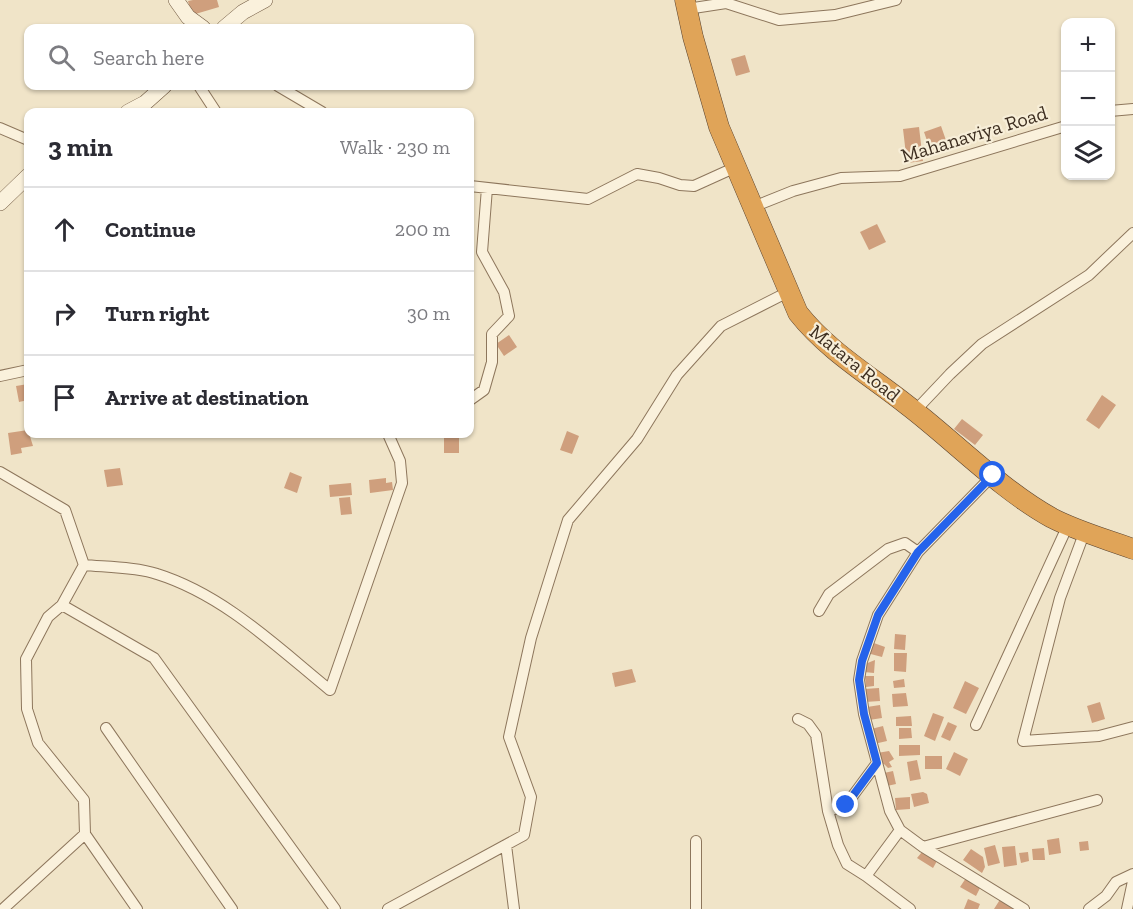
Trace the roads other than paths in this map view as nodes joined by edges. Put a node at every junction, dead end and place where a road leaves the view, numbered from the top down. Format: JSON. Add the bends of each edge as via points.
{"nodes":[{"id":1,"x":176,"y":0,"type":"edge"},
{"id":2,"x":265,"y":0,"type":"edge"},
{"id":3,"x":896,"y":0,"type":"edge"},
{"id":4,"x":686,"y":4,"type":"edge"},
{"id":5,"x":198,"y":24,"type":"edge"},
{"id":6,"x":229,"y":24,"type":"edge"},
{"id":7,"x":160,"y":90,"type":"edge"},
{"id":8,"x":202,"y":90,"type":"edge"},
{"id":9,"x":285,"y":90,"type":"edge"},
{"id":10,"x":136,"y":108,"type":"edge"},
{"id":11,"x":213,"y":108,"type":"edge"},
{"id":12,"x":315,"y":108,"type":"edge"},
{"id":13,"x":1133,"y":109,"type":"edge"},
{"id":14,"x":1115,"y":111,"type":"edge"},
{"id":15,"x":1061,"y":127,"type":"edge"},
{"id":16,"x":0,"y":128,"type":"edge"},
{"id":17,"x":24,"y":138,"type":"edge"},
{"id":18,"x":736,"y":167,"type":"junction"},
{"id":19,"x":24,"y":180,"type":"edge"},
{"id":20,"x":474,"y":186,"type":"edge"},
{"id":21,"x":487,"y":188,"type":"junction"},
{"id":22,"x":0,"y":203,"type":"edge"},
{"id":23,"x":753,"y":207,"type":"junction"},
{"id":24,"x":1133,"y":233,"type":"edge"},
{"id":25,"x":788,"y":292,"type":"junction"},
{"id":26,"x":24,"y":371,"type":"edge"},
{"id":27,"x":0,"y":376,"type":"edge"},
{"id":28,"x":474,"y":397,"type":"edge"},
{"id":29,"x":915,"y":411,"type":"junction"},
{"id":30,"x":390,"y":438,"type":"edge"},
{"id":31,"x":0,"y":472,"type":"edge"},
{"id":32,"x":993,"y":475,"type":"junction"},
{"id":33,"x":1077,"y":528,"type":"junction"},
{"id":34,"x":1133,"y":549,"type":"edge"},
{"id":35,"x":918,"y":552,"type":"junction"},
{"id":36,"x":84,"y":565,"type":"junction"},
{"id":37,"x":62,"y":605,"type":"junction"},
{"id":38,"x":819,"y":611,"type":"dead end"},
{"id":39,"x":798,"y":719,"type":"dead end"},
{"id":40,"x":976,"y":725,"type":"dead end"},
{"id":41,"x":1133,"y":727,"type":"edge"},
{"id":42,"x":106,"y":728,"type":"dead end"},
{"id":43,"x":877,"y":763,"type":"junction"},
{"id":44,"x":1097,"y":800,"type":"dead end"},
{"id":45,"x":828,"y":811,"type":"junction"},
{"id":46,"x":900,"y":830,"type":"junction"},
{"id":47,"x":85,"y":834,"type":"junction"},
{"id":48,"x":696,"y":841,"type":"dead end"},
{"id":49,"x":506,"y":845,"type":"junction"},
{"id":50,"x":923,"y":847,"type":"junction"},
{"id":51,"x":1133,"y":874,"type":"edge"},
{"id":52,"x":866,"y":876,"type":"junction"},
{"id":53,"x":1133,"y":882,"type":"edge"},
{"id":54,"x":3,"y":909,"type":"edge"},
{"id":55,"x":137,"y":909,"type":"edge"},
{"id":56,"x":232,"y":909,"type":"edge"},
{"id":57,"x":334,"y":909,"type":"edge"},
{"id":58,"x":388,"y":909,"type":"edge"},
{"id":59,"x":514,"y":909,"type":"edge"},
{"id":60,"x":696,"y":909,"type":"edge"},
{"id":61,"x":910,"y":909,"type":"edge"},
{"id":62,"x":1024,"y":909,"type":"edge"},
{"id":63,"x":1089,"y":909,"type":"edge"},
{"id":64,"x":1126,"y":909,"type":"edge"}],
"edges":[{"from":1,"to":5,"type":"main road"},
{"from":2,"to":6,"type":"main road"},
{"from":3,"to":4,"type":"street","via":[[835,15],[779,20],[726,3]]},
{"from":4,"to":18,"type":"highway","name":"Matara Road","via":[[719,127]]},
{"from":7,"to":10,"type":"main road"},
{"from":8,"to":11,"type":"street"},
{"from":9,"to":12,"type":"street"},
{"from":13,"to":14,"type":"street"},
{"from":15,"to":23,"type":"street","name":"Mahanaviya Road","via":[[900,176],[841,178]]},
{"from":16,"to":17,"type":"street"},
{"from":18,"to":21,"type":"street","via":[[694,186],[637,174],[588,199]]},
{"from":18,"to":23,"type":"highway","name":"Matara Road"},
{"from":19,"to":22,"type":"main road"},
{"from":20,"to":21,"type":"street"},
{"from":21,"to":28,"type":"street","via":[[482,252],[504,292],[509,316],[492,334],[492,362],[484,390]]},
{"from":23,"to":25,"type":"highway","name":"Matara Road"},
{"from":24,"to":29,"type":"street","via":[[1089,275],[982,344]]},
{"from":25,"to":29,"type":"highway","name":"Matara Road","via":[[813,331]]},
{"from":25,"to":49,"type":"street","via":[[721,326],[677,375],[638,439],[568,520],[531,638],[509,737],[531,797],[524,835]]},
{"from":26,"to":27,"type":"street"},
{"from":29,"to":32,"type":"highway","name":"Matara Road"},
{"from":30,"to":36,"type":"street","via":[[400,460],[402,483],[330,690],[201,592],[155,573]]},
{"from":31,"to":36,"type":"street","via":[[64,510]]},
{"from":32,"to":33,"type":"highway","name":"Matara Road","via":[[1028,503]]},
{"from":32,"to":35,"type":"street"},
{"from":33,"to":34,"type":"highway","name":"Matara Road"},
{"from":33,"to":40,"type":"street"},
{"from":33,"to":41,"type":"street","via":[[1023,741],[1099,736]]},
{"from":35,"to":38,"type":"street","via":[[905,543],[888,549],[829,594]]},
{"from":35,"to":43,"type":"street","via":[[878,615],[862,661],[859,680]]},
{"from":36,"to":37,"type":"street"},
{"from":37,"to":47,"type":"street","via":[[48,617],[27,659],[27,709],[38,743],[84,800]]},
{"from":37,"to":57,"type":"street","via":[[154,658]]},
{"from":39,"to":45,"type":"street","via":[[816,735]]},
{"from":42,"to":56,"type":"street"},
{"from":43,"to":45,"type":"street","via":[[846,805]]},
{"from":43,"to":46,"type":"street"},
{"from":44,"to":50,"type":"street"},
{"from":45,"to":52,"type":"street","via":[[847,864]]},
{"from":46,"to":50,"type":"street"},
{"from":46,"to":52,"type":"street"},
{"from":47,"to":54,"type":"street"},
{"from":47,"to":55,"type":"street"},
{"from":48,"to":60,"type":"street"},
{"from":49,"to":58,"type":"street"},
{"from":49,"to":59,"type":"street"},
{"from":50,"to":62,"type":"street"},
{"from":51,"to":63,"type":"street","via":[[1116,882]]},
{"from":52,"to":61,"type":"street"},
{"from":53,"to":64,"type":"street"}]}
